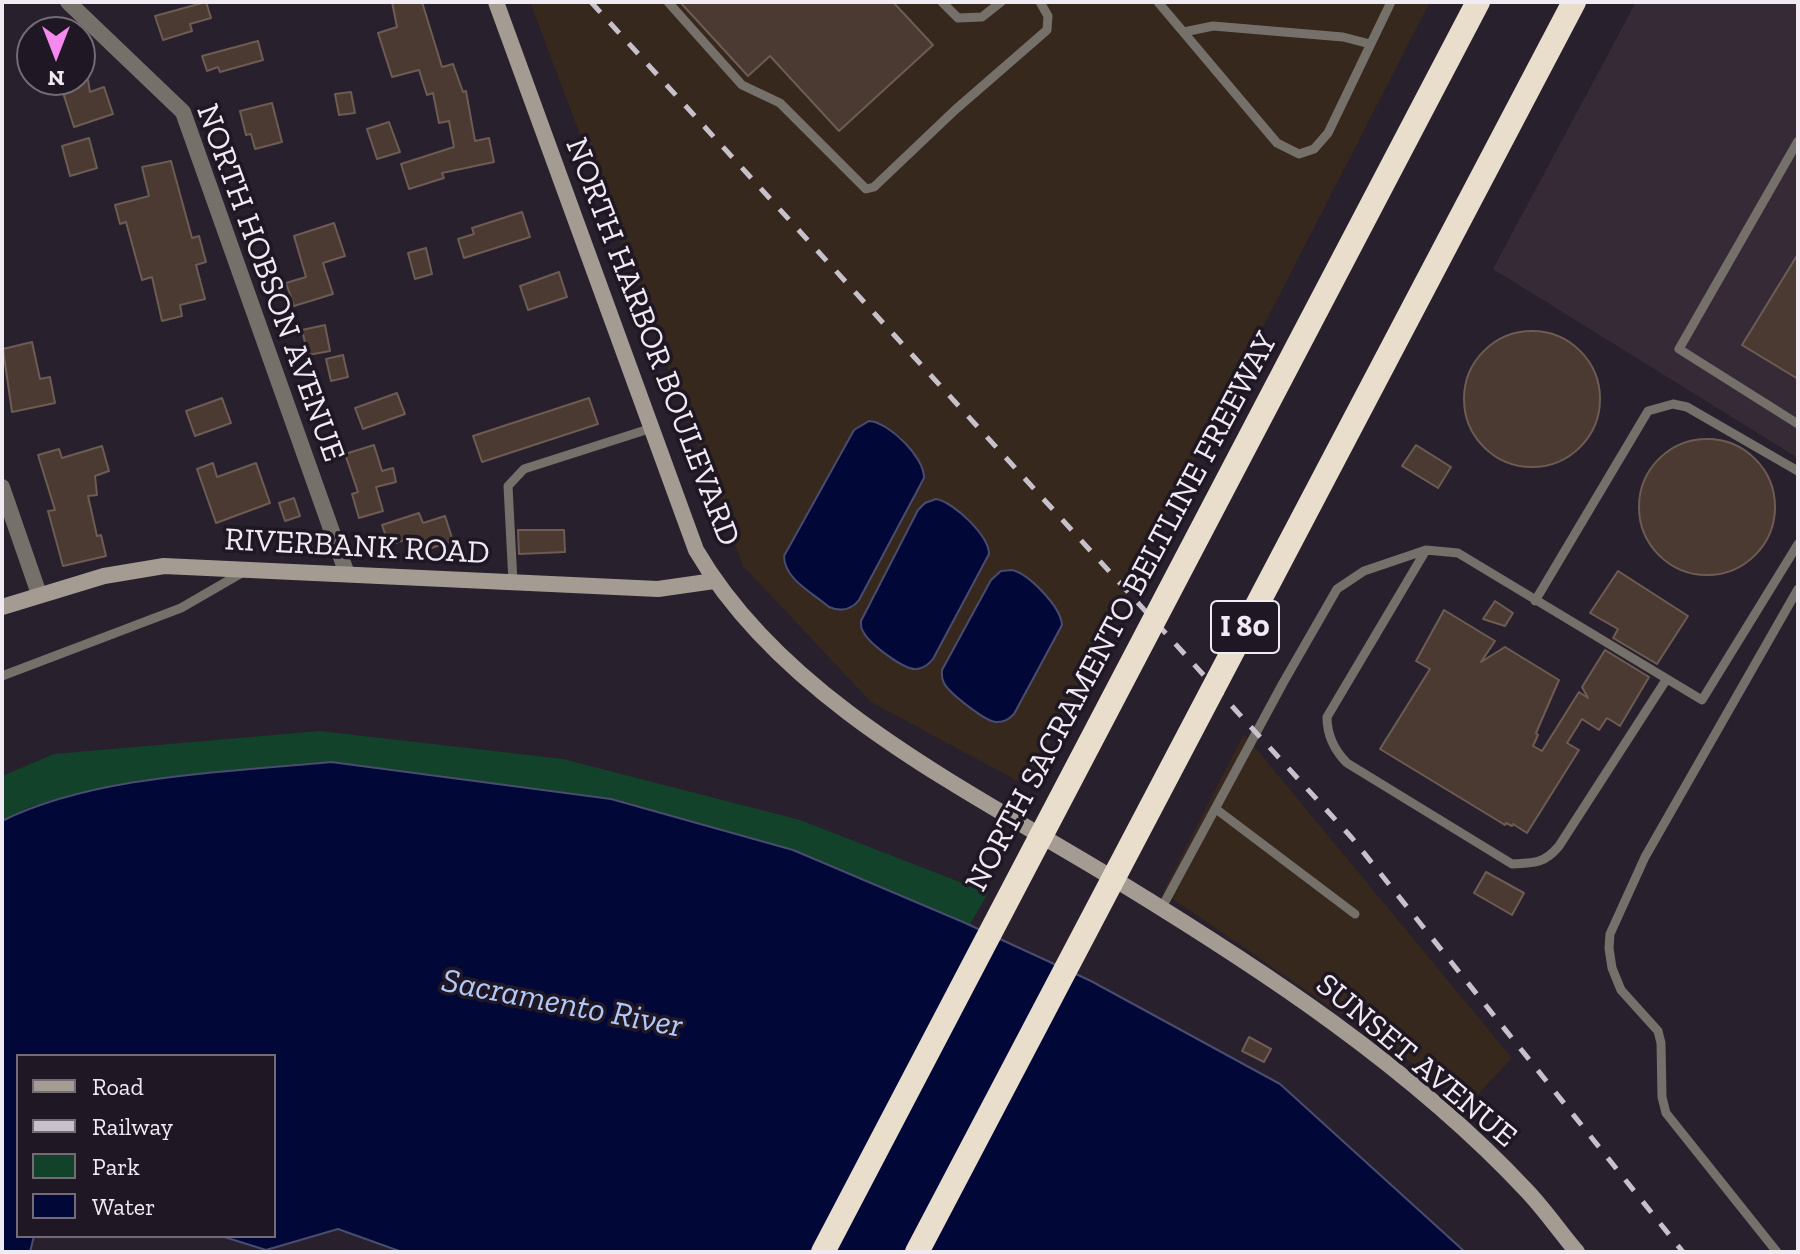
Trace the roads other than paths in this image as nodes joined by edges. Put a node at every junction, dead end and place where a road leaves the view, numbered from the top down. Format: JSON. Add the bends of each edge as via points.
{"nodes":[{"id":1,"x":68,"y":2,"type":"edge"},
{"id":2,"x":668,"y":2,"type":"edge"},
{"id":3,"x":942,"y":2,"type":"edge"},
{"id":4,"x":1001,"y":2,"type":"edge"},
{"id":5,"x":1040,"y":2,"type":"edge"},
{"id":6,"x":1158,"y":2,"type":"edge"},
{"id":7,"x":1391,"y":2,"type":"edge"},
{"id":8,"x":1478,"y":2,"type":"edge"},
{"id":9,"x":1574,"y":2,"type":"edge"},
{"id":10,"x":496,"y":4,"type":"edge"},
{"id":11,"x":1184,"y":32,"type":"junction"},
{"id":12,"x":1370,"y":44,"type":"junction"},
{"id":13,"x":1798,"y":141,"type":"edge"},
{"id":14,"x":1798,"y":424,"type":"edge"},
{"id":15,"x":652,"y":428,"type":"junction"},
{"id":16,"x":1798,"y":471,"type":"edge"},
{"id":17,"x":2,"y":487,"type":"edge"},
{"id":18,"x":1798,"y":544,"type":"edge"},
{"id":19,"x":1426,"y":550,"type":"junction"},
{"id":20,"x":248,"y":569,"type":"junction"},
{"id":21,"x":347,"y":574,"type":"junction"},
{"id":22,"x":714,"y":581,"type":"junction"},
{"id":23,"x":513,"y":582,"type":"junction"},
{"id":24,"x":1798,"y":589,"type":"edge"},
{"id":25,"x":39,"y":594,"type":"junction"},
{"id":26,"x":1535,"y":601,"type":"junction"},
{"id":27,"x":2,"y":607,"type":"edge"},
{"id":28,"x":2,"y":676,"type":"edge"},
{"id":29,"x":1666,"y":680,"type":"junction"},
{"id":30,"x":1216,"y":809,"type":"junction"},
{"id":31,"x":1121,"y":883,"type":"joint"},
{"id":32,"x":1161,"y":909,"type":"junction"},
{"id":33,"x":1355,"y":914,"type":"dead end"},
{"id":34,"x":823,"y":1252,"type":"edge"},
{"id":35,"x":917,"y":1252,"type":"edge"},
{"id":36,"x":1577,"y":1252,"type":"edge"},
{"id":37,"x":1777,"y":1252,"type":"edge"}],
"edges":[{"from":1,"to":21,"type":"street","name":"NORTH HOBSON AVENUE","via":[[183,112]]},
{"from":2,"to":5,"type":"lane","via":[[742,85],[780,103],[866,189],[1047,30],[1048,16]]},
{"from":3,"to":4,"type":"lane","via":[[958,18],[982,17]]},
{"from":6,"to":11,"type":"lane"},
{"from":7,"to":12,"type":"lane"},
{"from":8,"to":34,"type":"highway","name":"NORTH SACRAMENTO BELTLINE FREEWAY","number":"I 80","bridge":true},
{"from":9,"to":35,"type":"highway","number":"I 80","bridge":true},
{"from":10,"to":15,"type":"main road","name":"NORTH HARBOR BOULEVARD"},
{"from":11,"to":12,"type":"lane","via":[[1213,26]]},
{"from":11,"to":12,"type":"lane","via":[[1277,143],[1299,154],[1314,149],[1328,133]]},
{"from":13,"to":14,"type":"lane","via":[[1679,349]]},
{"from":15,"to":22,"type":"main road","name":"NORTH HARBOR BOULEVARD","via":[[696,550]]},
{"from":15,"to":23,"type":"lane","via":[[524,469],[511,481]]},
{"from":16,"to":26,"type":"lane","via":[[1687,407],[1673,404],[1648,411]]},
{"from":17,"to":25,"type":"street"},
{"from":18,"to":29,"type":"lane","via":[[1702,700]]},
{"from":19,"to":26,"type":"lane","via":[[1458,553]]},
{"from":19,"to":29,"type":"lane","via":[[1327,717],[1327,730],[1347,763],[1512,864],[1548,858],[1559,846]]},
{"from":19,"to":30,"type":"lane","via":[[1364,571],[1337,589]]},
{"from":20,"to":21,"type":"main road","name":"RIVERBANK ROAD"},
{"from":20,"to":25,"type":"main road","name":"RIVERBANK ROAD","via":[[164,566]]},
{"from":20,"to":28,"type":"lane","via":[[181,608]]},
{"from":21,"to":23,"type":"main road","name":"RIVERBANK ROAD"},
{"from":22,"to":23,"type":"main road","name":"RIVERBANK ROAD","via":[[658,589]]},
{"from":22,"to":31,"type":"main road","name":"NORTH HARBOR BOULEVARD","via":[[773,648],[838,707]]},
{"from":24,"to":37,"type":"lane","via":[[1645,857],[1615,919],[1609,948],[1621,990],[1658,1031],[1666,1113]]},
{"from":25,"to":27,"type":"main road","name":"RIVERBANK ROAD"},
{"from":26,"to":29,"type":"lane"},
{"from":30,"to":32,"type":"lane"},
{"from":30,"to":33,"type":"lane"},
{"from":31,"to":32,"type":"main road","name":"SUNSET AVENUE"},
{"from":32,"to":36,"type":"main road","name":"SUNSET AVENUE","via":[[1340,1026],[1437,1106],[1527,1191]]}]}
